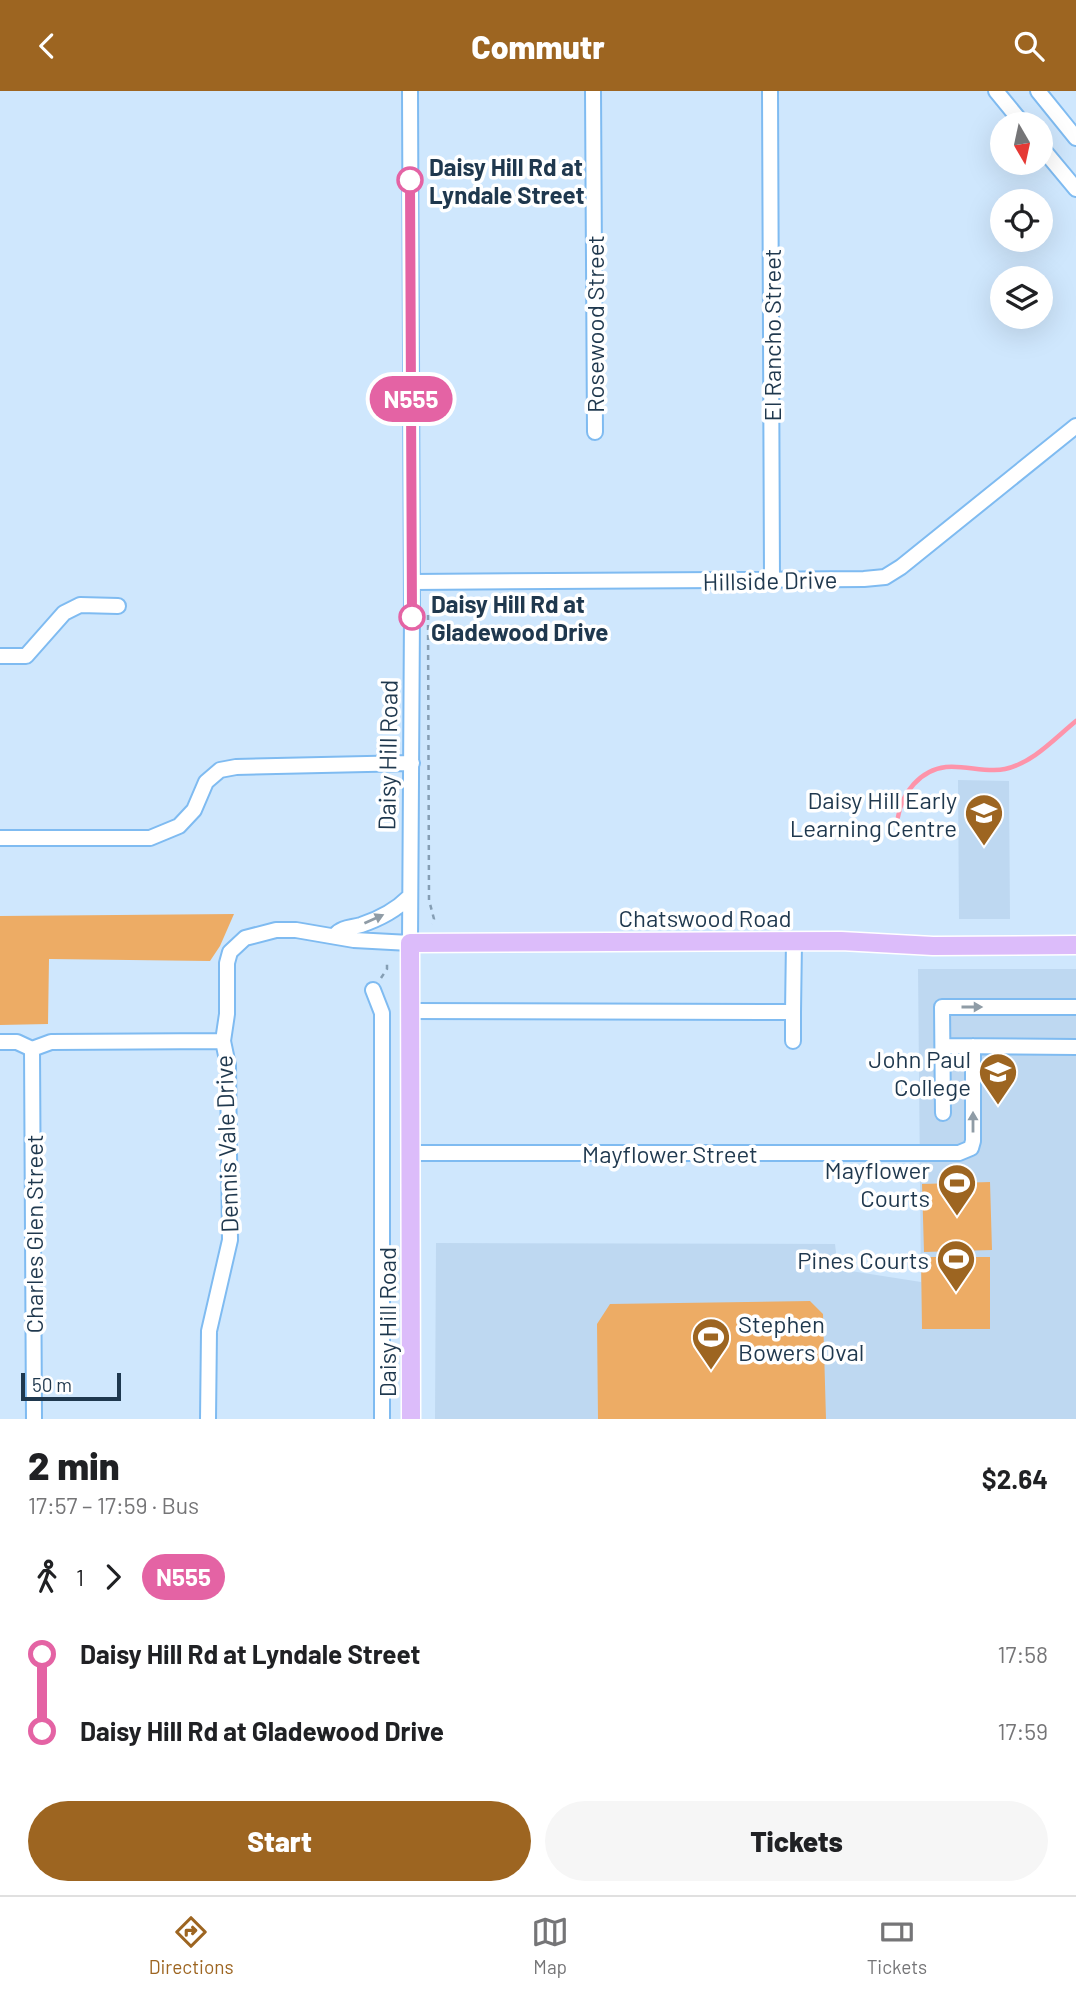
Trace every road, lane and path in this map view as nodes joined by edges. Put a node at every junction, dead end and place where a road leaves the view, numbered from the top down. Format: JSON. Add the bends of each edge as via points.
{"nodes":[{"id":1,"x":410,"y":91,"type":"edge"},
{"id":2,"x":593,"y":91,"type":"edge"},
{"id":3,"x":770,"y":91,"type":"edge"},
{"id":4,"x":996,"y":91,"type":"edge"},
{"id":5,"x":1038,"y":91,"type":"edge"},
{"id":6,"x":1013,"y":112,"type":"edge"},
{"id":7,"x":1076,"y":138,"type":"edge"},
{"id":8,"x":1054,"y":163,"type":"edge"},
{"id":9,"x":1076,"y":189,"type":"edge"},
{"id":10,"x":1076,"y":426,"type":"edge"},
{"id":11,"x":595,"y":432,"type":"dead end"},
{"id":12,"x":772,"y":580,"type":"junction"},
{"id":13,"x":412,"y":582,"type":"junction"},
{"id":14,"x":118,"y":606,"type":"dead end"},
{"id":15,"x":428,"y":615,"type":"dead end"},
{"id":16,"x":0,"y":656,"type":"edge"},
{"id":17,"x":412,"y":763,"type":"junction"},
{"id":18,"x":0,"y":838,"type":"edge"},
{"id":19,"x":410,"y":897,"type":"junction"},
{"id":20,"x":432,"y":924,"type":"dead end"},
{"id":21,"x":335,"y":935,"type":"junction"},
{"id":22,"x":794,"y":941,"type":"junction"},
{"id":23,"x":410,"y":943,"type":"junction"},
{"id":24,"x":1076,"y":945,"type":"edge"},
{"id":25,"x":230,"y":952,"type":"joint"},
{"id":26,"x":387,"y":962,"type":"dead end"},
{"id":27,"x":373,"y":990,"type":"joint"},
{"id":28,"x":1076,"y":1007,"type":"edge"},
{"id":29,"x":410,"y":1011,"type":"junction"},
{"id":30,"x":793,"y":1011,"type":"junction"},
{"id":31,"x":223,"y":1041,"type":"junction"},
{"id":32,"x":793,"y":1041,"type":"dead end"},
{"id":33,"x":0,"y":1042,"type":"edge"},
{"id":34,"x":943,"y":1047,"type":"junction"},
{"id":35,"x":973,"y":1047,"type":"junction"},
{"id":36,"x":1076,"y":1047,"type":"edge"},
{"id":37,"x":32,"y":1049,"type":"junction"},
{"id":38,"x":943,"y":1113,"type":"dead end"},
{"id":39,"x":410,"y":1153,"type":"junction"},
{"id":40,"x":34,"y":1419,"type":"edge"},
{"id":41,"x":208,"y":1419,"type":"edge"},
{"id":42,"x":382,"y":1419,"type":"edge"},
{"id":43,"x":411,"y":1419,"type":"edge"}],
"edges":[{"from":1,"to":13,"type":"street","name":"Daisy Hill Road"},
{"from":2,"to":11,"type":"street","name":"Rosewood Street"},
{"from":3,"to":12,"type":"street","name":"El Rancho Street"},
{"from":4,"to":6,"type":"street"},
{"from":5,"to":7,"type":"street"},
{"from":8,"to":9,"type":"street"},
{"from":10,"to":12,"type":"street","name":"Hillside Drive","via":[[885,577]]},
{"from":12,"to":13,"type":"street","name":"Hillside Drive"},
{"from":13,"to":17,"type":"street","name":"Daisy Hill Road"},
{"from":14,"to":16,"type":"street","via":[[80,605],[64,613],[26,656]]},
{"from":15,"to":20,"type":"path"},
{"from":17,"to":18,"type":"street","via":[[236,767],[220,770],[206,782],[194,810],[179,826],[150,838]]},
{"from":17,"to":19,"type":"street","name":"Daisy Hill Road"},
{"from":21,"to":19,"type":"street","name":"Chatswood Road","one_way":true,"via":[[340,929],[396,910]]},
{"from":19,"to":23,"type":"street","name":"Daisy Hill Road"},
{"from":21,"to":23,"type":"street","name":"Chatswood Road"},
{"from":21,"to":25,"type":"street","name":"Chatswood Road","via":[[276,930],[245,937]]},
{"from":22,"to":23,"type":"main road","name":"Chatswood Road"},
{"from":22,"to":24,"type":"main road","name":"Chatswood Road"},
{"from":22,"to":30,"type":"street"},
{"from":23,"to":29,"type":"main road","name":"Daisy Hill Road"},
{"from":25,"to":31,"type":"street","name":"Dennis Vale Drive"},
{"from":26,"to":27,"type":"path"},
{"from":27,"to":42,"type":"street","via":[[382,1013]]},
{"from":34,"to":28,"type":"street","one_way":true,"via":[[943,1007]]},
{"from":29,"to":30,"type":"street"},
{"from":29,"to":39,"type":"main road","name":"Daisy Hill Road"},
{"from":30,"to":32,"type":"street"},
{"from":31,"to":37,"type":"street","via":[[51,1042]]},
{"from":31,"to":41,"type":"street","name":"Dennis Vale Drive","via":[[228,1065],[230,1240],[209,1331]]},
{"from":33,"to":37,"type":"street","via":[[17,1042]]},
{"from":34,"to":35,"type":"street"},
{"from":34,"to":38,"type":"street"},
{"from":35,"to":36,"type":"street"},
{"from":39,"to":35,"type":"street","name":"Mayflower Street","one_way":true,"via":[[960,1153],[971,1148],[973,1141]]},
{"from":37,"to":40,"type":"street","name":"Charles Glen Street"},
{"from":39,"to":43,"type":"main road","name":"Daisy Hill Road"}]}
